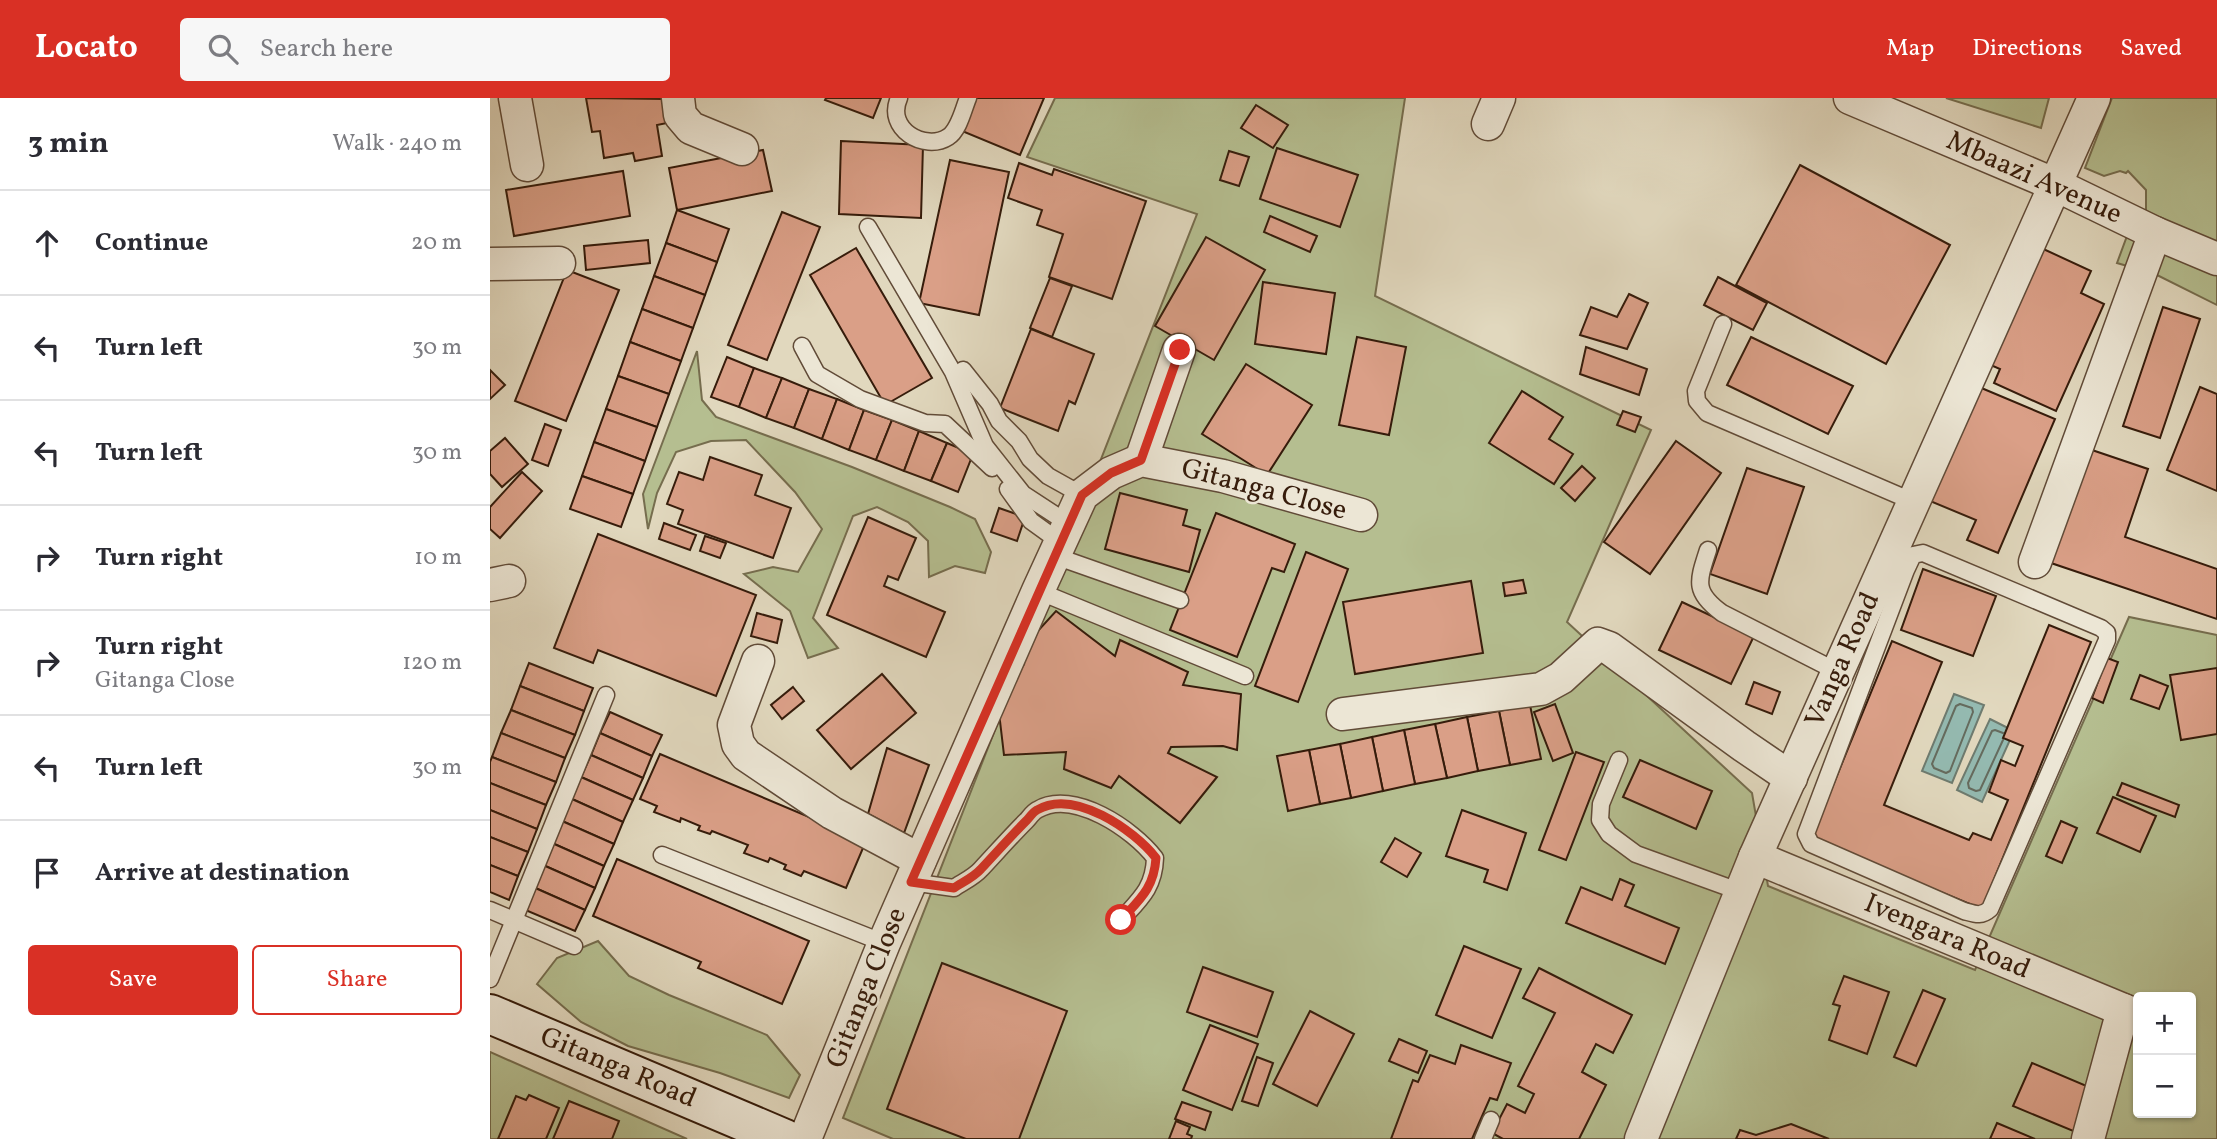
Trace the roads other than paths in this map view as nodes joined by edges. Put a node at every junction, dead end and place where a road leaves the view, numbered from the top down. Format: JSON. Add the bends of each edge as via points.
{"nodes":[{"id":1,"x":515,"y":98,"type":"edge"},
{"id":2,"x":678,"y":98,"type":"edge"},
{"id":3,"x":899,"y":98,"type":"edge"},
{"id":4,"x":968,"y":98,"type":"edge"},
{"id":5,"x":1850,"y":98,"type":"edge"},
{"id":6,"x":2094,"y":98,"type":"edge"},
{"id":7,"x":742,"y":149,"type":"dead end"},
{"id":8,"x":527,"y":165,"type":"dead end"},
{"id":9,"x":2056,"y":185,"type":"junction"},
{"id":10,"x":868,"y":227,"type":"dead end"},
{"id":11,"x":2155,"y":233,"type":"junction"},
{"id":12,"x":2217,"y":259,"type":"edge"},
{"id":13,"x":559,"y":263,"type":"dead end"},
{"id":14,"x":490,"y":264,"type":"edge"},
{"id":15,"x":1723,"y":324,"type":"dead end"},
{"id":16,"x":802,"y":346,"type":"dead end"},
{"id":17,"x":1180,"y":350,"type":"dead end"},
{"id":18,"x":963,"y":370,"type":"dead end"},
{"id":19,"x":1141,"y":460,"type":"junction"},
{"id":20,"x":1082,"y":495,"type":"junction"},
{"id":21,"x":1914,"y":502,"type":"junction"},
{"id":22,"x":1361,"y":515,"type":"dead end"},
{"id":23,"x":1061,"y":541,"type":"junction"},
{"id":24,"x":1708,"y":550,"type":"dead end"},
{"id":25,"x":2035,"y":562,"type":"dead end"},
{"id":26,"x":1038,"y":591,"type":"junction"},
{"id":27,"x":1180,"y":600,"type":"dead end"},
{"id":28,"x":758,"y":661,"type":"dead end"},
{"id":29,"x":1838,"y":672,"type":"junction"},
{"id":30,"x":1245,"y":676,"type":"dead end"},
{"id":31,"x":606,"y":695,"type":"dead end"},
{"id":32,"x":1343,"y":713,"type":"dead end"},
{"id":33,"x":1619,"y":760,"type":"dead end"},
{"id":34,"x":1791,"y":778,"type":"junction"},
{"id":35,"x":662,"y":855,"type":"dead end"},
{"id":36,"x":1755,"y":857,"type":"junction"},
{"id":37,"x":1844,"y":859,"type":"junction"},
{"id":38,"x":915,"y":871,"type":"junction"},
{"id":39,"x":1832,"y":889,"type":"junction"},
{"id":40,"x":1741,"y":892,"type":"junction"},
{"id":41,"x":490,"y":910,"type":"edge"},
{"id":42,"x":1121,"y":920,"type":"dead end"},
{"id":43,"x":514,"y":921,"type":"junction"},
{"id":44,"x":884,"y":943,"type":"junction"},
{"id":45,"x":574,"y":946,"type":"dead end"},
{"id":46,"x":490,"y":979,"type":"edge"},
{"id":47,"x":2131,"y":1013,"type":"edge"},
{"id":48,"x":490,"y":1014,"type":"edge"},
{"id":49,"x":1491,"y":1120,"type":"dead end"},
{"id":50,"x":785,"y":1139,"type":"edge"},
{"id":51,"x":805,"y":1139,"type":"edge"},
{"id":52,"x":1483,"y":1139,"type":"edge"},
{"id":53,"x":1641,"y":1139,"type":"edge"},
{"id":54,"x":2088,"y":1139,"type":"edge"}],
"edges":[{"from":1,"to":8,"type":"street"},
{"from":2,"to":7,"type":"street","via":[[680,115],[691,128]]},
{"from":3,"to":4,"type":"lane","via":[[895,107],[901,129],[932,141],[947,138],[955,130]]},
{"from":5,"to":9,"type":"street","name":"Mbaazi Avenue"},
{"from":6,"to":9,"type":"street","name":"Vanga Road"},
{"from":9,"to":11,"type":"street","name":"Mbaazi Avenue"},
{"from":9,"to":21,"type":"street","name":"Vanga Road"},
{"from":10,"to":23,"type":"lane","via":[[953,372],[985,446]]},
{"from":11,"to":12,"type":"street","name":"Mbaazi Avenue"},
{"from":11,"to":25,"type":"street"},
{"from":13,"to":14,"type":"street"},
{"from":15,"to":21,"type":"lane","via":[[1696,391],[1707,412]]},
{"from":16,"to":23,"type":"lane","via":[[817,374],[860,399],[925,423],[945,424],[990,466],[1031,521]]},
{"from":17,"to":19,"type":"street"},
{"from":18,"to":20,"type":"lane","via":[[1030,459],[1048,476]]},
{"from":19,"to":20,"type":"street","name":"Gitanga Close","via":[[1111,473]]},
{"from":19,"to":22,"type":"street","name":"Gitanga Close","via":[[1223,476]]},
{"from":20,"to":23,"type":"street","name":"Gitanga Close"},
{"from":21,"to":29,"type":"street","name":"Vanga Road"},
{"from":23,"to":26,"type":"street","name":"Gitanga Close"},
{"from":23,"to":27,"type":"lane"},
{"from":24,"to":29,"type":"lane","via":[[1699,589],[1706,601]]},
{"from":26,"to":30,"type":"lane"},
{"from":26,"to":38,"type":"street","name":"Gitanga Close"},
{"from":28,"to":38,"type":"street","via":[[734,725],[746,755]]},
{"from":29,"to":34,"type":"street","name":"Vanga Road"},
{"from":31,"to":43,"type":"lane"},
{"from":32,"to":34,"type":"street","via":[[1541,689],[1561,678],[1598,644]]},
{"from":33,"to":40,"type":"lane","via":[[1601,804],[1600,820],[1609,834],[1636,854]]},
{"from":34,"to":36,"type":"street","name":"Vanga Road"},
{"from":35,"to":44,"type":"lane"},
{"from":36,"to":39,"type":"street","name":"Ivengara Road"},
{"from":36,"to":40,"type":"street","name":"Vanga Road"},
{"from":37,"to":37,"type":"lane","via":[[1964,911],[1976,915],[1990,909],[2108,633],[1934,557],[1913,555],[1806,834],[1811,844]]},
{"from":37,"to":39,"type":"lane"},
{"from":38,"to":42,"type":"lane","via":[[954,888],[980,871],[1037,810],[1061,803],[1096,813],[1129,830],[1156,858],[1148,890]]},
{"from":38,"to":44,"type":"street","name":"Gitanga Close"},
{"from":39,"to":47,"type":"street","name":"Ivengara Road"},
{"from":40,"to":53,"type":"street","name":"Vanga Road"},
{"from":41,"to":43,"type":"lane"},
{"from":43,"to":45,"type":"lane"},
{"from":43,"to":46,"type":"lane"},
{"from":44,"to":51,"type":"street","name":"Gitanga Close"},
{"from":47,"to":54,"type":"street"},
{"from":48,"to":50,"type":"main road","name":"Gitanga Road"},
{"from":49,"to":52,"type":"lane"}]}
